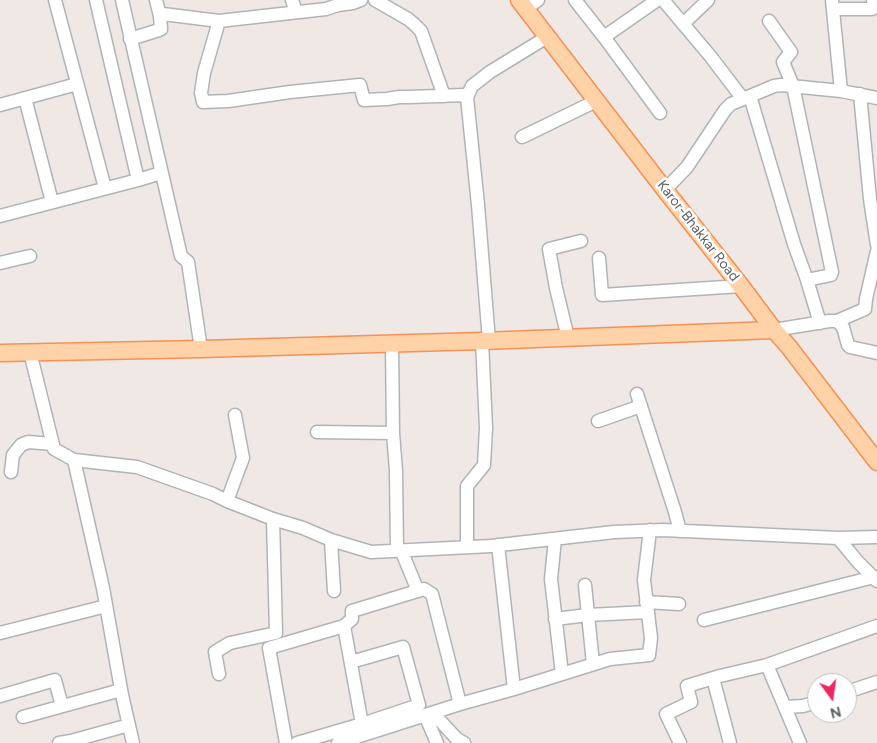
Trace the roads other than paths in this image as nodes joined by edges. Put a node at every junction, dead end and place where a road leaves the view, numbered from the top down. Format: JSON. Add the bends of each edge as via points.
{"nodes":[{"id":1,"x":55,"y":0,"type":"edge"},
{"id":2,"x":96,"y":0,"type":"edge"},
{"id":3,"x":122,"y":0,"type":"edge"},
{"id":4,"x":156,"y":0,"type":"edge"},
{"id":5,"x":361,"y":0,"type":"edge"},
{"id":6,"x":375,"y":0,"type":"edge"},
{"id":7,"x":575,"y":0,"type":"edge"},
{"id":8,"x":657,"y":0,"type":"edge"},
{"id":9,"x":663,"y":0,"type":"edge"},
{"id":10,"x":708,"y":0,"type":"edge"},
{"id":11,"x":873,"y":0,"type":"edge"},
{"id":12,"x":528,"y":3,"type":"edge"},
{"id":13,"x":832,"y":4,"type":"edge"},
{"id":14,"x":294,"y":6,"type":"edge"},
{"id":15,"x":160,"y":16,"type":"junction"},
{"id":16,"x":219,"y":21,"type":"junction"},
{"id":17,"x":769,"y":21,"type":"dead end"},
{"id":18,"x":683,"y":24,"type":"junction"},
{"id":19,"x":547,"y":37,"type":"junction"},
{"id":20,"x":604,"y":37,"type":"junction"},
{"id":21,"x":130,"y":39,"type":"junction"},
{"id":22,"x":76,"y":84,"type":"junction"},
{"id":23,"x":793,"y":86,"type":"junction"},
{"id":24,"x":841,"y":91,"type":"junction"},
{"id":25,"x":860,"y":94,"type":"junction"},
{"id":26,"x":444,"y":96,"type":"junction"},
{"id":27,"x":467,"y":97,"type":"junction"},
{"id":28,"x":747,"y":97,"type":"junction"},
{"id":29,"x":26,"y":98,"type":"junction"},
{"id":30,"x":877,"y":98,"type":"edge"},
{"id":31,"x":596,"y":101,"type":"junction"},
{"id":32,"x":0,"y":105,"type":"edge"},
{"id":33,"x":660,"y":113,"type":"dead end"},
{"id":34,"x":522,"y":137,"type":"dead end"},
{"id":35,"x":161,"y":173,"type":"junction"},
{"id":36,"x":138,"y":180,"type":"junction"},
{"id":37,"x":105,"y":188,"type":"junction"},
{"id":38,"x":665,"y":190,"type":"junction"},
{"id":39,"x":52,"y":202,"type":"junction"},
{"id":40,"x":0,"y":216,"type":"edge"},
{"id":41,"x":581,"y":241,"type":"dead end"},
{"id":42,"x":877,"y":245,"type":"edge"},
{"id":43,"x":877,"y":252,"type":"edge"},
{"id":44,"x":30,"y":256,"type":"dead end"},
{"id":45,"x":599,"y":258,"type":"dead end"},
{"id":46,"x":0,"y":263,"type":"edge"},
{"id":47,"x":807,"y":280,"type":"junction"},
{"id":48,"x":741,"y":286,"type":"junction"},
{"id":49,"x":837,"y":321,"type":"junction"},
{"id":50,"x":820,"y":322,"type":"junction"},
{"id":51,"x":774,"y":330,"type":"junction"},
{"id":52,"x":568,"y":338,"type":"junction"},
{"id":53,"x":486,"y":341,"type":"junction"},
{"id":54,"x":392,"y":344,"type":"junction"},
{"id":55,"x":201,"y":349,"type":"junction"},
{"id":56,"x":30,"y":352,"type":"junction"},
{"id":57,"x":877,"y":352,"type":"edge"},
{"id":58,"x":0,"y":353,"type":"edge"},
{"id":59,"x":235,"y":415,"type":"dead end"},
{"id":60,"x":598,"y":421,"type":"dead end"},
{"id":61,"x":317,"y":432,"type":"dead end"},
{"id":62,"x":394,"y":432,"type":"junction"},
{"id":63,"x":53,"y":444,"type":"junction"},
{"id":64,"x":243,"y":454,"type":"junction"},
{"id":65,"x":256,"y":459,"type":"dead end"},
{"id":66,"x":74,"y":460,"type":"junction"},
{"id":67,"x":877,"y":462,"type":"edge"},
{"id":68,"x":11,"y":472,"type":"dead end"},
{"id":69,"x":227,"y":501,"type":"junction"},
{"id":70,"x":273,"y":519,"type":"junction"},
{"id":71,"x":650,"y":530,"type":"junction"},
{"id":72,"x":680,"y":531,"type":"junction"},
{"id":73,"x":877,"y":536,"type":"edge"},
{"id":74,"x":838,"y":538,"type":"junction"},
{"id":75,"x":555,"y":539,"type":"junction"},
{"id":76,"x":331,"y":540,"type":"junction"},
{"id":77,"x":498,"y":545,"type":"junction"},
{"id":78,"x":467,"y":547,"type":"junction"},
{"id":79,"x":399,"y":550,"type":"junction"},
{"id":80,"x":875,"y":579,"type":"edge"},
{"id":81,"x":585,"y":585,"type":"dead end"},
{"id":82,"x":334,"y":591,"type":"dead end"},
{"id":83,"x":418,"y":591,"type":"junction"},
{"id":84,"x":679,"y":604,"type":"dead end"},
{"id":85,"x":106,"y":606,"type":"junction"},
{"id":86,"x":647,"y":607,"type":"junction"},
{"id":87,"x":588,"y":615,"type":"junction"},
{"id":88,"x":555,"y":619,"type":"junction"},
{"id":89,"x":704,"y":620,"type":"dead end"},
{"id":90,"x":344,"y":626,"type":"junction"},
{"id":91,"x":877,"y":626,"type":"edge"},
{"id":92,"x":0,"y":633,"type":"edge"},
{"id":93,"x":351,"y":662,"type":"junction"},
{"id":94,"x":593,"y":664,"type":"junction"},
{"id":95,"x":767,"y":665,"type":"junction"},
{"id":96,"x":219,"y":674,"type":"dead end"},
{"id":97,"x":562,"y":674,"type":"junction"},
{"id":98,"x":713,"y":678,"type":"junction"},
{"id":99,"x":877,"y":682,"type":"edge"},
{"id":100,"x":514,"y":689,"type":"junction"},
{"id":101,"x":857,"y":689,"type":"edge"},
{"id":102,"x":121,"y":690,"type":"junction"},
{"id":103,"x":0,"y":696,"type":"edge"},
{"id":104,"x":460,"y":704,"type":"junction"},
{"id":105,"x":807,"y":705,"type":"edge"},
{"id":106,"x":62,"y":706,"type":"junction"},
{"id":107,"x":785,"y":707,"type":"junction"},
{"id":108,"x":429,"y":714,"type":"junction"},
{"id":109,"x":23,"y":717,"type":"dead end"},
{"id":110,"x":362,"y":724,"type":"junction"},
{"id":111,"x":128,"y":725,"type":"junction"},
{"id":112,"x":344,"y":742,"type":"edge"},
{"id":113,"x":60,"y":743,"type":"edge"},
{"id":114,"x":132,"y":743,"type":"edge"},
{"id":115,"x":286,"y":743,"type":"edge"},
{"id":116,"x":297,"y":743,"type":"edge"},
{"id":117,"x":437,"y":743,"type":"edge"},
{"id":118,"x":464,"y":743,"type":"edge"},
{"id":119,"x":680,"y":743,"type":"edge"},
{"id":120,"x":730,"y":743,"type":"edge"},
{"id":121,"x":800,"y":743,"type":"edge"}],
"edges":[{"from":1,"to":22,"type":"street"},
{"from":2,"to":36,"type":"street"},
{"from":3,"to":21,"type":"street"},
{"from":4,"to":15,"type":"street"},
{"from":5,"to":14,"type":"street","via":[[326,9]]},
{"from":6,"to":26,"type":"street","via":[[408,19],[421,31]]},
{"from":7,"to":20,"type":"street"},
{"from":8,"to":20,"type":"street"},
{"from":9,"to":18,"type":"street"},
{"from":10,"to":18,"type":"street"},
{"from":11,"to":13,"type":"street","via":[[872,8]]},
{"from":12,"to":19,"type":"main road","name":"Karor-Bhakkar Road"},
{"from":13,"to":24,"type":"street"},
{"from":14,"to":16,"type":"street"},
{"from":15,"to":16,"type":"street"},
{"from":15,"to":21,"type":"street","via":[[161,29]]},
{"from":16,"to":26,"type":"street","via":[[204,73],[203,102],[360,85],[364,100]]},
{"from":17,"to":23,"type":"street","via":[[791,52],[784,62]]},
{"from":18,"to":28,"type":"street"},
{"from":19,"to":27,"type":"street","via":[[490,72],[472,86]]},
{"from":19,"to":31,"type":"main road","name":"Karor-Bhakkar Road"},
{"from":20,"to":33,"type":"street"},
{"from":21,"to":35,"type":"street"},
{"from":22,"to":29,"type":"street"},
{"from":22,"to":37,"type":"street"},
{"from":23,"to":24,"type":"street"},
{"from":23,"to":28,"type":"street","via":[[774,86]]},
{"from":23,"to":47,"type":"street","via":[[832,272],[831,275]]},
{"from":24,"to":25,"type":"street"},
{"from":25,"to":30,"type":"street"},
{"from":25,"to":42,"type":"street"},
{"from":26,"to":27,"type":"street"},
{"from":27,"to":53,"type":"street"},
{"from":28,"to":38,"type":"street","via":[[725,110],[686,167]]},
{"from":28,"to":47,"type":"street"},
{"from":29,"to":32,"type":"street"},
{"from":29,"to":39,"type":"street"},
{"from":31,"to":34,"type":"street"},
{"from":31,"to":38,"type":"main road","name":"Karor-Bhakkar Road"},
{"from":35,"to":36,"type":"street"},
{"from":35,"to":55,"type":"street","via":[[181,256],[188,262]]},
{"from":36,"to":37,"type":"street"},
{"from":37,"to":39,"type":"street"},
{"from":38,"to":48,"type":"main road","name":"Karor-Bhakkar Road"},
{"from":39,"to":40,"type":"street"},
{"from":41,"to":52,"type":"street","via":[[549,250]]},
{"from":43,"to":49,"type":"street","via":[[865,309]]},
{"from":44,"to":46,"type":"street"},
{"from":45,"to":48,"type":"street","via":[[602,295]]},
{"from":47,"to":50,"type":"street"},
{"from":48,"to":51,"type":"main road","name":"Karor-Bhakkar Road"},
{"from":49,"to":50,"type":"street"},
{"from":49,"to":57,"type":"street","via":[[843,327],[850,347]]},
{"from":50,"to":51,"type":"street"},
{"from":51,"to":52,"type":"main road"},
{"from":51,"to":67,"type":"main road","name":"Karor-Bhakkar Road"},
{"from":52,"to":53,"type":"main road"},
{"from":53,"to":54,"type":"main road"},
{"from":53,"to":78,"type":"street","via":[[484,465],[467,486]]},
{"from":54,"to":55,"type":"main road"},
{"from":54,"to":62,"type":"street"},
{"from":55,"to":56,"type":"main road"},
{"from":56,"to":58,"type":"main road"},
{"from":56,"to":63,"type":"street"},
{"from":59,"to":64,"type":"street"},
{"from":60,"to":72,"type":"street","via":[[639,400]]},
{"from":61,"to":62,"type":"street"},
{"from":62,"to":79,"type":"street"},
{"from":63,"to":66,"type":"street","via":[[54,449]]},
{"from":63,"to":68,"type":"street","via":[[28,442],[21,445],[13,454]]},
{"from":64,"to":65,"type":"street"},
{"from":64,"to":69,"type":"street"},
{"from":66,"to":69,"type":"street","via":[[137,466]]},
{"from":66,"to":85,"type":"street"},
{"from":69,"to":70,"type":"street"},
{"from":70,"to":76,"type":"street"},
{"from":70,"to":96,"type":"street","via":[[276,633],[230,643],[215,652]]},
{"from":71,"to":72,"type":"street"},
{"from":71,"to":75,"type":"street"},
{"from":71,"to":86,"type":"street","via":[[644,580]]},
{"from":72,"to":74,"type":"street"},
{"from":73,"to":74,"type":"street"},
{"from":74,"to":80,"type":"street"},
{"from":75,"to":77,"type":"street"},
{"from":75,"to":88,"type":"street","via":[[551,579]]},
{"from":76,"to":79,"type":"street","via":[[371,552]]},
{"from":76,"to":82,"type":"street"},
{"from":77,"to":78,"type":"street"},
{"from":77,"to":100,"type":"street"},
{"from":78,"to":79,"type":"street"},
{"from":79,"to":83,"type":"street"},
{"from":80,"to":89,"type":"street"},
{"from":81,"to":87,"type":"street"},
{"from":83,"to":90,"type":"street","via":[[352,611],[352,619]]},
{"from":83,"to":104,"type":"street","via":[[424,589],[432,594]]},
{"from":84,"to":86,"type":"street"},
{"from":85,"to":92,"type":"street"},
{"from":85,"to":102,"type":"street"},
{"from":86,"to":87,"type":"street"},
{"from":86,"to":94,"type":"street","via":[[651,638],[649,655]]},
{"from":87,"to":88,"type":"street"},
{"from":87,"to":94,"type":"street"},
{"from":88,"to":97,"type":"street"},
{"from":90,"to":93,"type":"street"},
{"from":90,"to":115,"type":"street","via":[[269,648]]},
{"from":91,"to":95,"type":"street"},
{"from":93,"to":110,"type":"street"},
{"from":93,"to":110,"type":"street","via":[[403,647],[419,706]]},
{"from":94,"to":97,"type":"street"},
{"from":95,"to":98,"type":"street"},
{"from":95,"to":107,"type":"street"},
{"from":97,"to":100,"type":"street"},
{"from":98,"to":119,"type":"street","via":[[688,686],[691,702],[666,714]]},
{"from":98,"to":120,"type":"street"},
{"from":99,"to":101,"type":"street"},
{"from":100,"to":104,"type":"street"},
{"from":102,"to":106,"type":"street"},
{"from":102,"to":111,"type":"street"},
{"from":103,"to":106,"type":"street","via":[[54,680]]},
{"from":104,"to":108,"type":"street"},
{"from":105,"to":107,"type":"street"},
{"from":106,"to":109,"type":"street"},
{"from":107,"to":121,"type":"street"},
{"from":108,"to":112,"type":"street"},
{"from":108,"to":117,"type":"street"},
{"from":108,"to":118,"type":"street"},
{"from":110,"to":116,"type":"street"},
{"from":111,"to":113,"type":"street"},
{"from":111,"to":114,"type":"street"}]}
